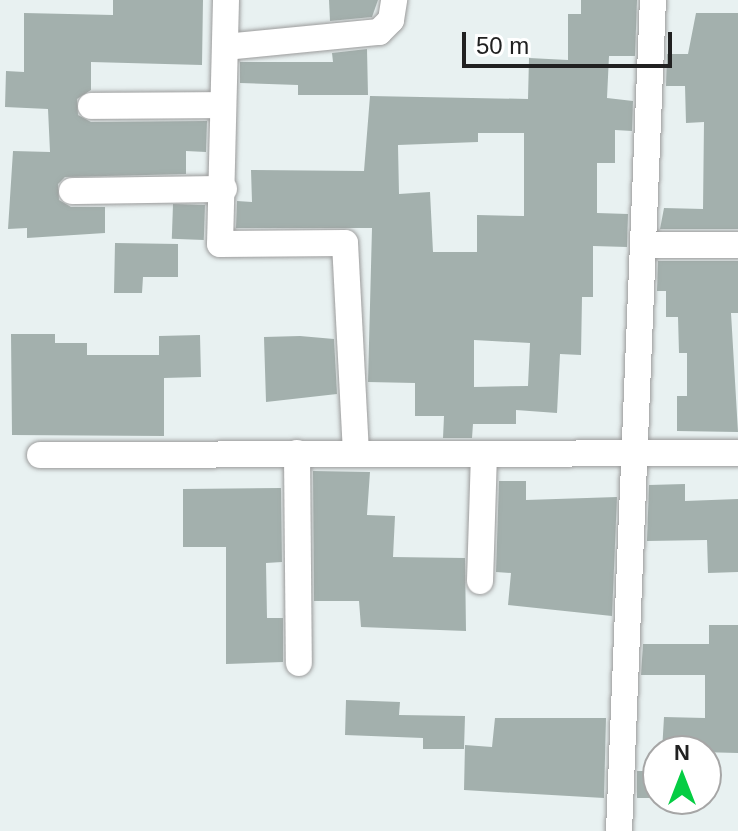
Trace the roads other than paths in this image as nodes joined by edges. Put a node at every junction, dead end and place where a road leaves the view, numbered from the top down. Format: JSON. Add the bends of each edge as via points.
{"nodes":[{"id":1,"x":226,"y":0,"type":"edge"},
{"id":2,"x":394,"y":0,"type":"edge"},
{"id":3,"x":653,"y":0,"type":"edge"},
{"id":4,"x":225,"y":47,"type":"junction"},
{"id":5,"x":223,"y":105,"type":"junction"},
{"id":6,"x":91,"y":106,"type":"dead end"},
{"id":7,"x":224,"y":189,"type":"junction"},
{"id":8,"x":72,"y":191,"type":"dead end"},
{"id":9,"x":644,"y":245,"type":"junction"},
{"id":10,"x":738,"y":245,"type":"edge"},
{"id":11,"x":356,"y":451,"type":"junction"},
{"id":12,"x":297,"y":453,"type":"junction"},
{"id":13,"x":639,"y":453,"type":"junction"},
{"id":14,"x":738,"y":453,"type":"edge"},
{"id":15,"x":484,"y":454,"type":"junction"},
{"id":16,"x":40,"y":455,"type":"dead end"},
{"id":17,"x":480,"y":581,"type":"dead end"},
{"id":18,"x":299,"y":663,"type":"dead end"},
{"id":19,"x":619,"y":831,"type":"edge"}],
"edges":[{"from":1,"to":4,"type":"street"},
{"from":2,"to":4,"type":"street","via":[[391,20],[379,32]]},
{"from":3,"to":9,"type":"street"},
{"from":4,"to":5,"type":"street"},
{"from":5,"to":6,"type":"street"},
{"from":5,"to":7,"type":"street"},
{"from":7,"to":8,"type":"street"},
{"from":7,"to":11,"type":"street","via":[[220,244],[337,239],[349,249]]},
{"from":9,"to":10,"type":"street"},
{"from":9,"to":13,"type":"street"},
{"from":11,"to":12,"type":"street"},
{"from":11,"to":15,"type":"street"},
{"from":12,"to":16,"type":"street"},
{"from":12,"to":18,"type":"street"},
{"from":13,"to":14,"type":"street"},
{"from":13,"to":15,"type":"street"},
{"from":13,"to":19,"type":"street"},
{"from":15,"to":17,"type":"street"}]}
